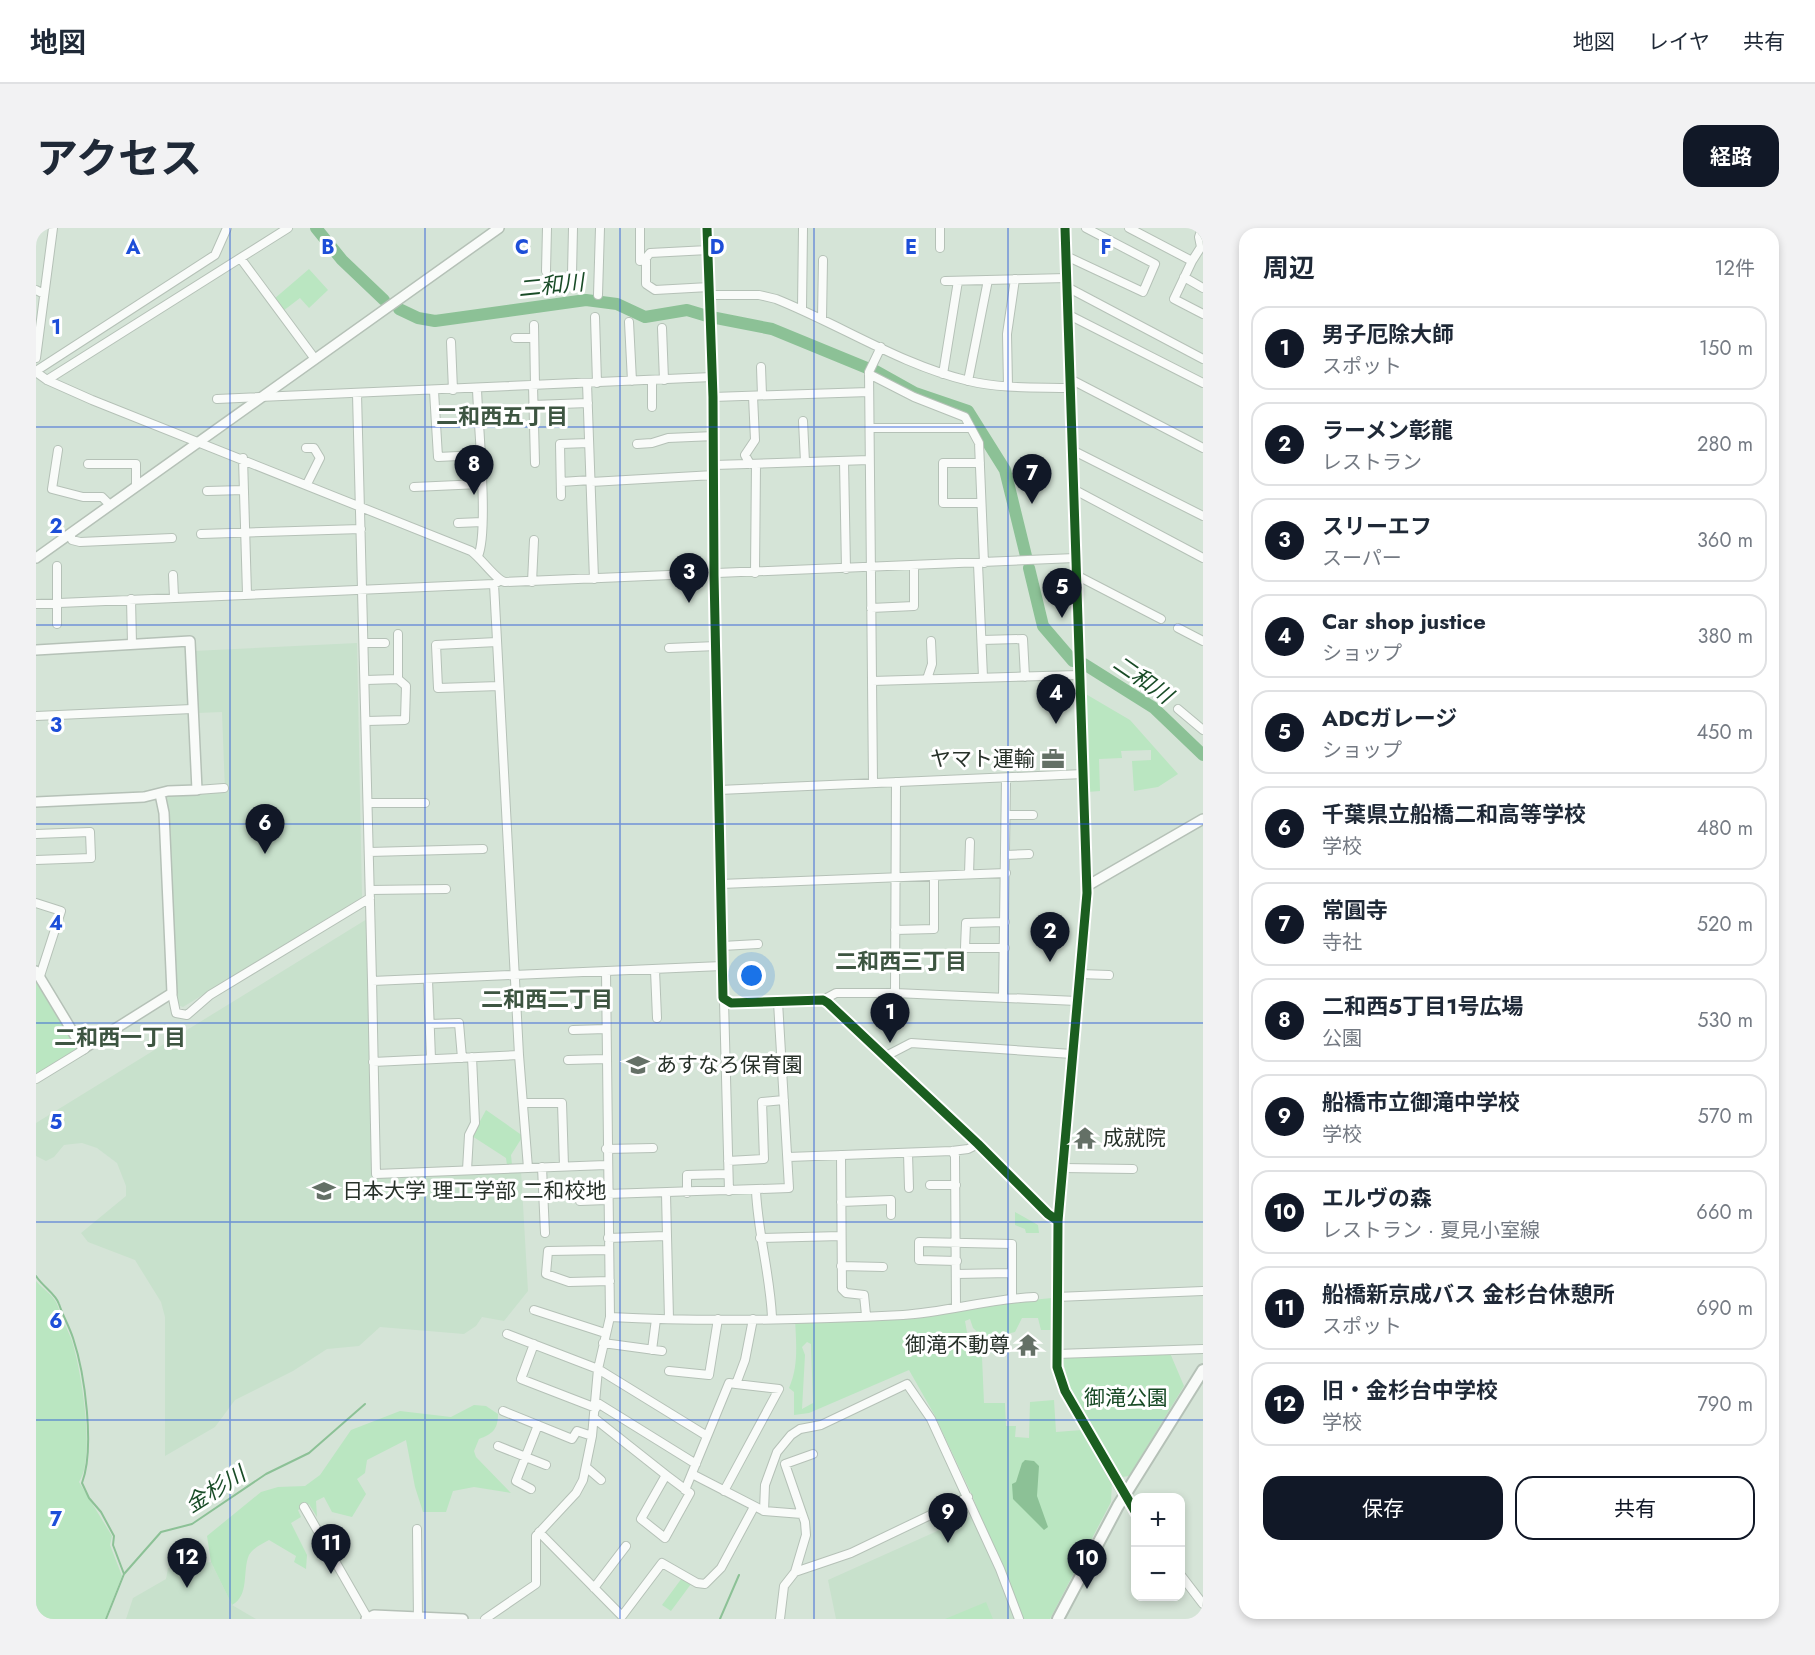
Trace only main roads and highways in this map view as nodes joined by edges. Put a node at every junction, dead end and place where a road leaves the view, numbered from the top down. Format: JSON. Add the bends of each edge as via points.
{"nodes":[{"id":1,"x":1203,"y":1370,"type":"edge"},
{"id":2,"x":1058,"y":1619,"type":"edge"}],
"edges":[{"from":1,"to":2,"type":"main road","via":[[1124,1494]]}]}
